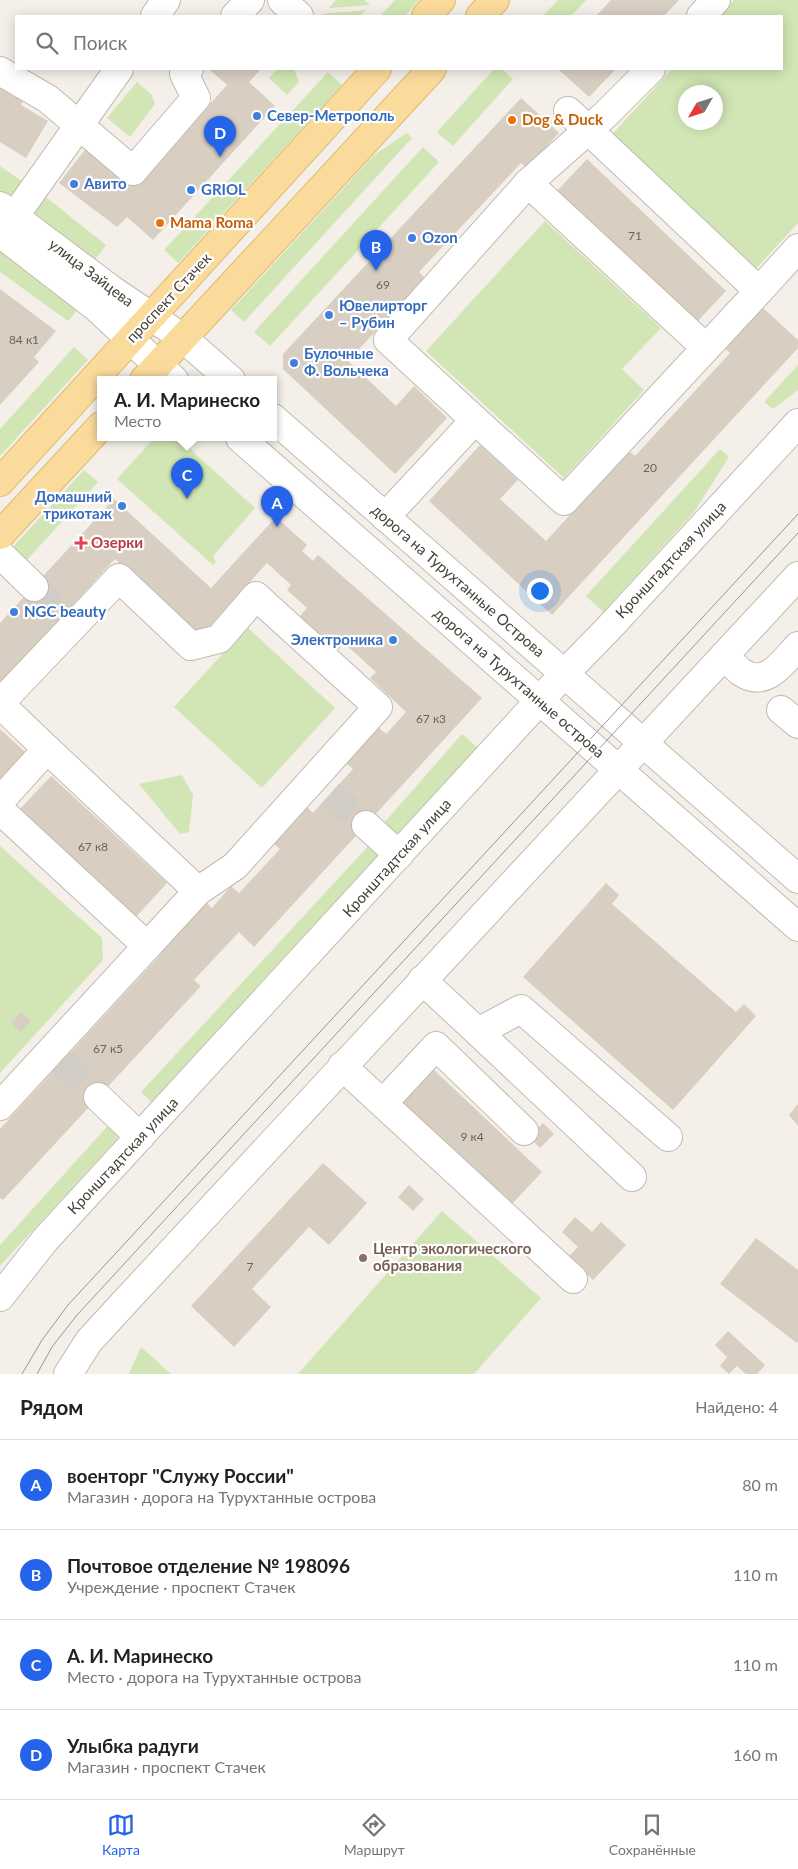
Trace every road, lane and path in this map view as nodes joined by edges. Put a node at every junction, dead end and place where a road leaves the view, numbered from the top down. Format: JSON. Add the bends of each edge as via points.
{"nodes":[{"id":1,"x":166,"y":0,"type":"edge"},
{"id":2,"x":250,"y":0,"type":"edge"},
{"id":3,"x":282,"y":0,"type":"edge"},
{"id":4,"x":441,"y":0,"type":"edge"},
{"id":5,"x":495,"y":0,"type":"edge"},
{"id":6,"x":716,"y":0,"type":"edge"},
{"id":7,"x":156,"y":15,"type":"edge"},
{"id":8,"x":236,"y":15,"type":"edge"},
{"id":9,"x":298,"y":15,"type":"edge"},
{"id":10,"x":427,"y":15,"type":"edge"},
{"id":11,"x":481,"y":15,"type":"edge"},
{"id":12,"x":702,"y":15,"type":"edge"},
{"id":13,"x":118,"y":70,"type":"edge"},
{"id":14,"x":188,"y":70,"type":"edge"},
{"id":15,"x":431,"y":70,"type":"edge"},
{"id":16,"x":650,"y":70,"type":"edge"},
{"id":17,"x":0,"y":71,"type":"edge"},
{"id":18,"x":367,"y":72,"type":"edge"},
{"id":19,"x":568,"y":111,"type":"dead end"},
{"id":20,"x":80,"y":125,"type":"junction"},
{"id":21,"x":588,"y":130,"type":"junction"},
{"id":22,"x":528,"y":184,"type":"junction"},
{"id":23,"x":3,"y":225,"type":"edge"},
{"id":24,"x":798,"y":248,"type":"edge"},
{"id":25,"x":759,"y":291,"type":"junction"},
{"id":26,"x":151,"y":317,"type":"junction"},
{"id":27,"x":183,"y":338,"type":"junction"},
{"id":28,"x":130,"y":340,"type":"junction"},
{"id":29,"x":706,"y":348,"type":"junction"},
{"id":30,"x":159,"y":375,"type":"edge"},
{"id":31,"x":97,"y":376,"type":"edge"},
{"id":32,"x":97,"y":376,"type":"edge"},
{"id":33,"x":226,"y":376,"type":"edge"},
{"id":34,"x":475,"y":420,"type":"junction"},
{"id":35,"x":277,"y":422,"type":"edge"},
{"id":36,"x":798,"y":423,"type":"edge"},
{"id":37,"x":97,"y":430,"type":"edge"},
{"id":38,"x":243,"y":441,"type":"edge"},
{"id":39,"x":0,"y":482,"type":"edge"},
{"id":40,"x":385,"y":517,"type":"junction"},
{"id":41,"x":0,"y":535,"type":"edge"},
{"id":42,"x":0,"y":554,"type":"edge"},
{"id":43,"x":798,"y":576,"type":"edge"},
{"id":44,"x":34,"y":587,"type":"tunnel mouth"},
{"id":45,"x":798,"y":646,"type":"edge"},
{"id":46,"x":724,"y":656,"type":"junction"},
{"id":47,"x":564,"y":674,"type":"junction"},
{"id":48,"x":540,"y":701,"type":"junction"},
{"id":49,"x":0,"y":704,"type":"edge"},
{"id":50,"x":643,"y":743,"type":"junction"},
{"id":51,"x":47,"y":749,"type":"junction"},
{"id":52,"x":618,"y":769,"type":"junction"},
{"id":53,"x":0,"y":801,"type":"edge"},
{"id":54,"x":0,"y":810,"type":"edge"},
{"id":55,"x":366,"y":825,"type":"tunnel mouth"},
{"id":56,"x":399,"y":855,"type":"junction"},
{"id":57,"x":798,"y":879,"type":"edge"},
{"id":58,"x":198,"y":891,"type":"junction"},
{"id":59,"x":798,"y":927,"type":"edge"},
{"id":60,"x":147,"y":946,"type":"junction"},
{"id":61,"x":422,"y":980,"type":"junction"},
{"id":62,"x":478,"y":1032,"type":"junction"},
{"id":63,"x":342,"y":1066,"type":"junction"},
{"id":64,"x":98,"y":1097,"type":"tunnel mouth"},
{"id":65,"x":383,"y":1104,"type":"junction"},
{"id":66,"x":0,"y":1106,"type":"edge"},
{"id":67,"x":524,"y":1131,"type":"dead end"},
{"id":68,"x":140,"y":1137,"type":"junction"},
{"id":69,"x":668,"y":1137,"type":"dead end"},
{"id":70,"x":632,"y":1177,"type":"dead end"},
{"id":71,"x":573,"y":1279,"type":"dead end"},
{"id":72,"x":0,"y":1297,"type":"edge"},
{"id":73,"x":68,"y":1374,"type":"edge"}],
"edges":[{"from":1,"to":7,"type":"street"},
{"from":2,"to":8,"type":"street"},
{"from":3,"to":9,"type":"street"},
{"from":4,"to":10,"type":"main road"},
{"from":5,"to":11,"type":"main road"},
{"from":6,"to":12,"type":"street"},
{"from":13,"to":20,"type":"street"},
{"from":14,"to":20,"type":"street","via":[[184,74],[196,98],[133,172]]},
{"from":15,"to":27,"type":"main road"},
{"from":16,"to":21,"type":"street"},
{"from":17,"to":20,"type":"street","via":[[48,100]]},
{"from":18,"to":26,"type":"main road","name":"проспект Стачек"},
{"from":19,"to":21,"type":"street"},
{"from":20,"to":23,"type":"street"},
{"from":21,"to":22,"type":"street"},
{"from":21,"to":25,"type":"street"},
{"from":22,"to":29,"type":"street"},
{"from":22,"to":34,"type":"street","via":[[388,340]]},
{"from":23,"to":26,"type":"street","name":"улица Зайцева"},
{"from":23,"to":28,"type":"street","name":"улица Зайцева"},
{"from":24,"to":25,"type":"street"},
{"from":25,"to":29,"type":"street"},
{"from":26,"to":27,"type":"street","name":"улица Зайцева"},
{"from":26,"to":28,"type":"main road","name":"проспект Стачек"},
{"from":27,"to":30,"type":"main road"},
{"from":27,"to":33,"type":"street"},
{"from":28,"to":30,"type":"street","name":"улица Зайцева"},
{"from":28,"to":31,"type":"main road","name":"проспект Стачек"},
{"from":29,"to":34,"type":"street","via":[[564,501]]},
{"from":32,"to":39,"type":"main road","name":"проспект Стачек"},
{"from":34,"to":40,"type":"street"},
{"from":35,"to":40,"type":"street","name":"дорога на Турухтанные Острова"},
{"from":36,"to":47,"type":"street","name":"Кронштадтская улица"},
{"from":37,"to":41,"type":"main road"},
{"from":38,"to":48,"type":"street","name":"дорога на Турухтанные острова"},
{"from":40,"to":47,"type":"street","name":"дорога на Турухтанные Острова"},
{"from":42,"to":44,"type":"street"},
{"from":43,"to":46,"type":"street"},
{"from":45,"to":46,"type":"street","via":[[772,674],[756,678],[741,672]]},
{"from":46,"to":50,"type":"street"},
{"from":47,"to":48,"type":"street","name":"Кронштадтская улица"},
{"from":47,"to":50,"type":"street","name":"дорога на Турухтанные Острова"},
{"from":48,"to":52,"type":"street","name":"дорога на Турухтанные острова"},
{"from":48,"to":56,"type":"street","name":"Кронштадтская улица"},
{"from":49,"to":51,"type":"street"},
{"from":49,"to":58,"type":"street","via":[[68,621],[119,578],[191,646],[219,639],[256,596],[378,707],[322,786],[235,866]]},
{"from":50,"to":52,"type":"street"},
{"from":50,"to":57,"type":"street"},
{"from":51,"to":53,"type":"street"},
{"from":51,"to":58,"type":"street"},
{"from":52,"to":59,"type":"street","name":"дорога на Турухтанные острова"},
{"from":52,"to":61,"type":"street"},
{"from":54,"to":60,"type":"street"},
{"from":55,"to":56,"type":"street"},
{"from":56,"to":68,"type":"street","name":"Кронштадтская улица"},
{"from":58,"to":60,"type":"street"},
{"from":60,"to":66,"type":"street","via":[[56,1057]]},
{"from":61,"to":62,"type":"street"},
{"from":61,"to":63,"type":"street"},
{"from":62,"to":69,"type":"street","via":[[521,1009]]},
{"from":62,"to":70,"type":"street"},
{"from":63,"to":65,"type":"street"},
{"from":63,"to":73,"type":"street","via":[[89,1342]]},
{"from":64,"to":68,"type":"street"},
{"from":65,"to":67,"type":"street","via":[[436,1046]]},
{"from":65,"to":71,"type":"street"},
{"from":68,"to":72,"type":"street","name":"Кронштадтская улица","via":[[45,1240]]}]}
